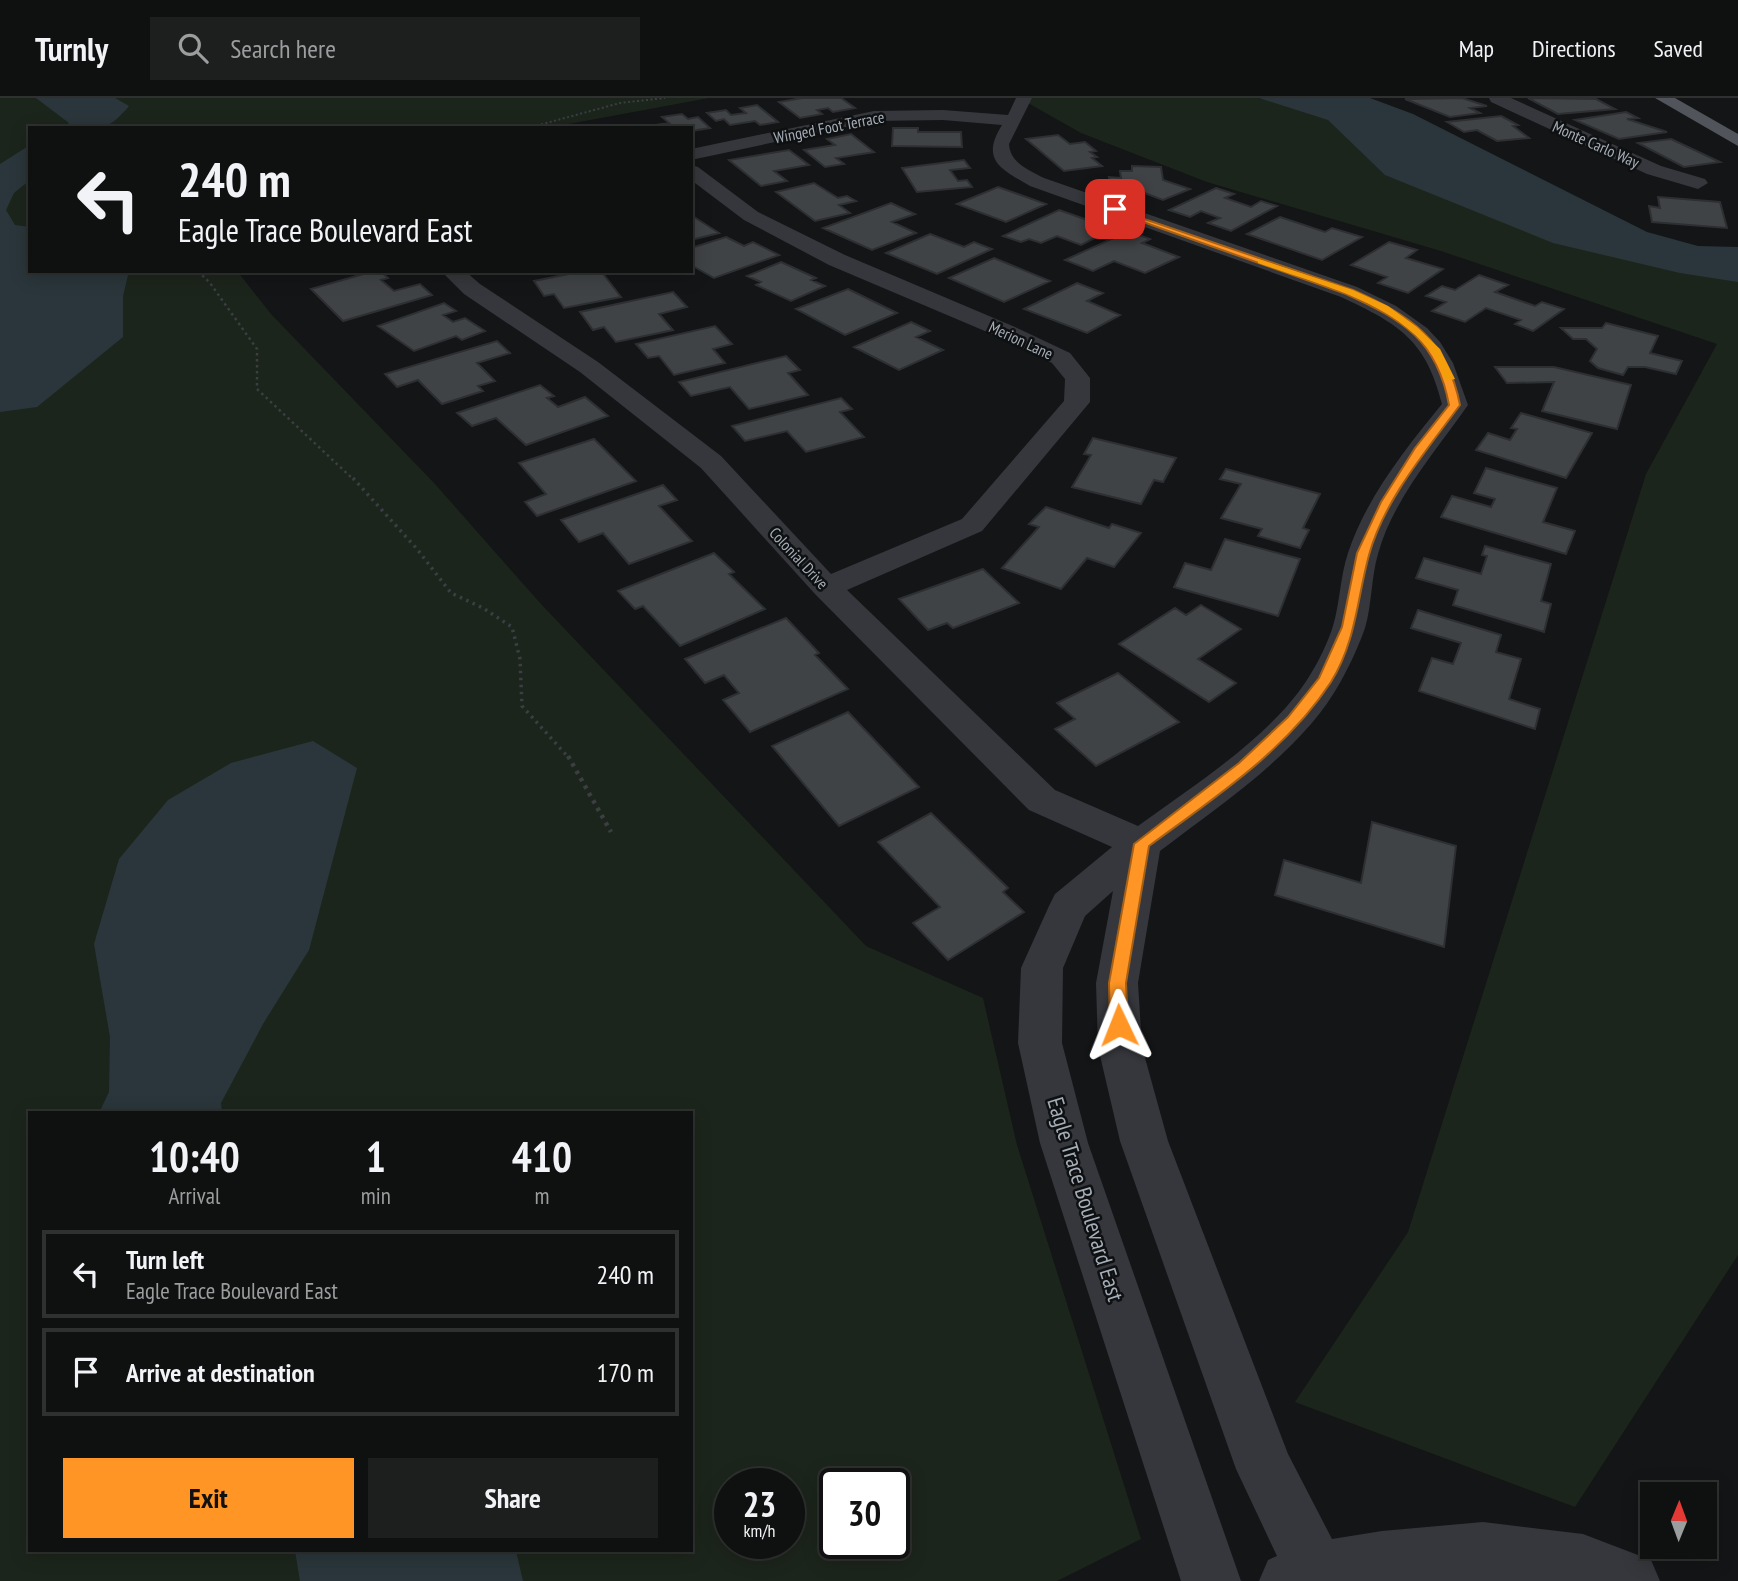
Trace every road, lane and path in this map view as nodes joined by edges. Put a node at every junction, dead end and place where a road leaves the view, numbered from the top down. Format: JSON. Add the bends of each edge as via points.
{"nodes":[{"id":1,"x":665,"y":98,"type":"edge"},
{"id":2,"x":1497,"y":98,"type":"edge"},
{"id":3,"x":1663,"y":98,"type":"edge"},
{"id":4,"x":1693,"y":98,"type":"edge"},
{"id":5,"x":1017,"y":109,"type":"edge"},
{"id":6,"x":1738,"y":124,"type":"edge"},
{"id":7,"x":535,"y":126,"type":"edge"},
{"id":8,"x":1738,"y":141,"type":"edge"},
{"id":9,"x":693,"y":155,"type":"edge"},
{"id":10,"x":693,"y":172,"type":"edge"},
{"id":11,"x":1698,"y":183,"type":"dead end"},
{"id":12,"x":200,"y":273,"type":"edge"},
{"id":13,"x":454,"y":273,"type":"edge"},
{"id":14,"x":826,"y":587,"type":"junction"},
{"id":15,"x":611,"y":831,"type":"dead end"},
{"id":16,"x":1142,"y":844,"type":"junction"},
{"id":17,"x":1309,"y":1578,"type":"edge"},
{"id":18,"x":1211,"y":1581,"type":"edge"},
{"id":19,"x":1630,"y":1581,"type":"edge"}],
"edges":[{"from":1,"to":7,"type":"path","via":[[620,103]]},
{"from":2,"to":11,"type":"street","name":"Monte Carlo Way","via":[[1654,170]]},
{"from":3,"to":8,"type":"main road"},
{"from":4,"to":6,"type":"main road"},
{"from":5,"to":9,"type":"street","name":"Winged Foot Terrace","via":[[874,116]]},
{"from":5,"to":16,"type":"street","name":"Eagle Trace Boulevard East","via":[[1000,142],[1001,156],[1013,170],[1384,308],[1436,351],[1449,376],[1455,405],[1419,450],[1387,502],[1363,553],[1349,627],[1325,680],[1293,721],[1244,767]]},
{"from":10,"to":14,"type":"street","name":"Merion Lane","via":[[751,216],[838,260],[1061,358],[1078,378],[1077,402],[972,525]]},
{"from":12,"to":15,"type":"path","via":[[257,349],[257,389],[347,472],[451,593],[512,626],[520,659],[522,706],[566,752]]},
{"from":13,"to":14,"type":"street","name":"Colonial Drive","via":[[589,367],[711,462]]},
{"from":14,"to":16,"type":"street","name":"Colonial Drive","via":[[1042,800]]},
{"from":16,"to":17,"type":"street","via":[[1117,983],[1120,1047],[1144,1140]]},
{"from":16,"to":18,"type":"street","name":"Eagle Trace Boulevard East","via":[[1069,905],[1042,968],[1040,1043],[1064,1143]]},
{"from":17,"to":19,"type":"street","via":[[1382,1560],[1483,1552],[1583,1564]]}]}
